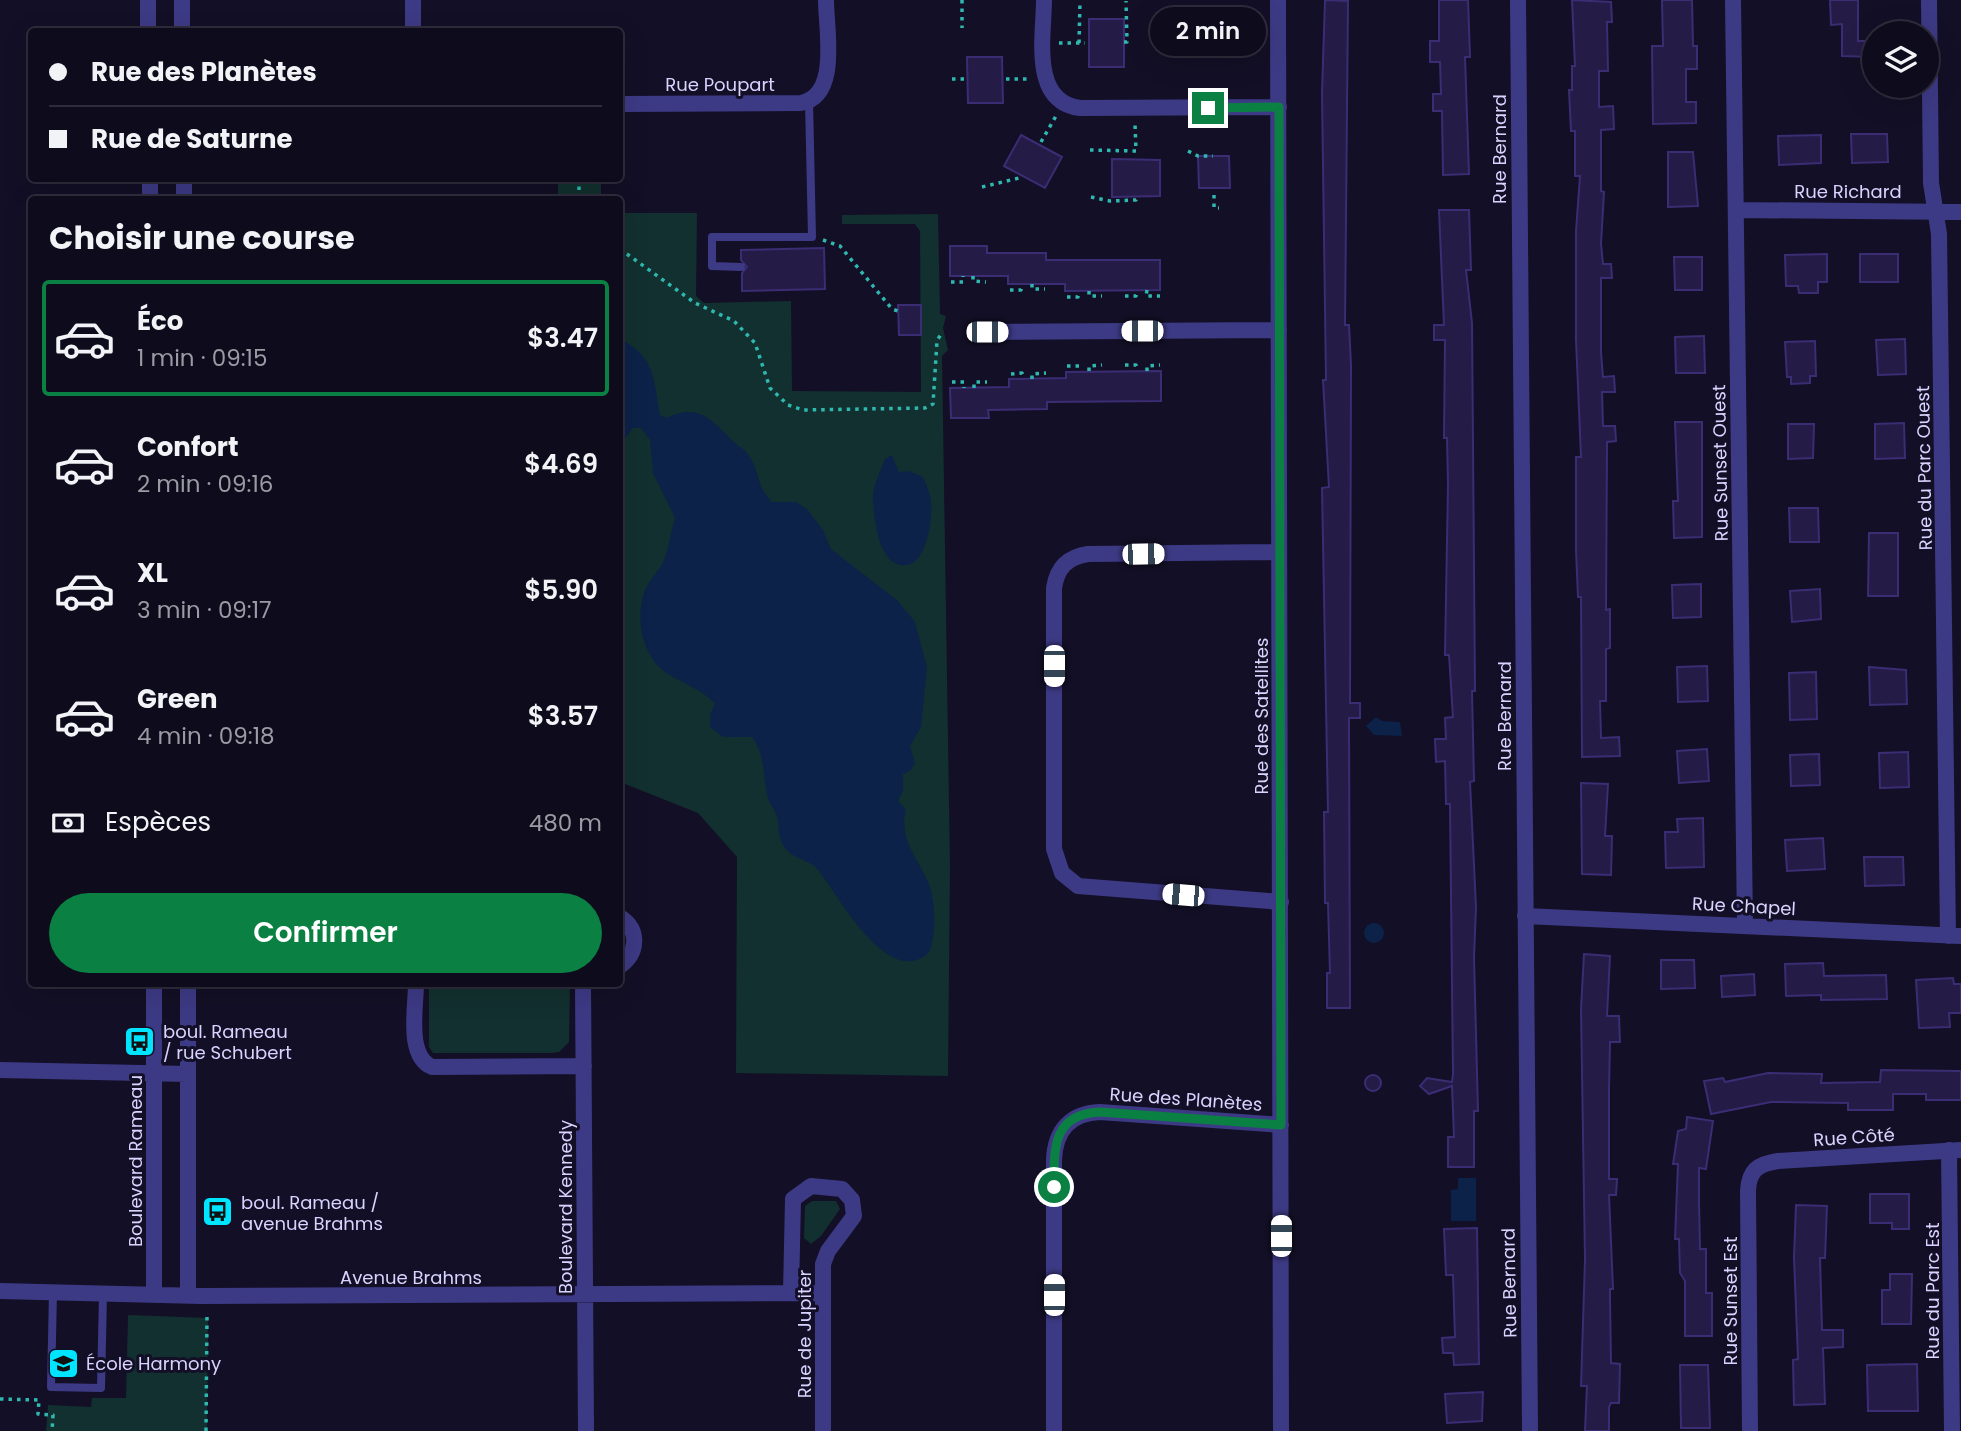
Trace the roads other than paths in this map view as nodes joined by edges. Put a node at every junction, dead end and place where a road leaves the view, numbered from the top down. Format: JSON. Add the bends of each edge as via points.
{"nodes":[{"id":1,"x":148,"y":0,"type":"edge"},
{"id":2,"x":182,"y":0,"type":"edge"},
{"id":3,"x":413,"y":0,"type":"edge"},
{"id":4,"x":826,"y":0,"type":"edge"},
{"id":5,"x":1044,"y":0,"type":"edge"},
{"id":6,"x":1278,"y":0,"type":"edge"},
{"id":7,"x":1518,"y":0,"type":"edge"},
{"id":8,"x":1733,"y":0,"type":"edge"},
{"id":9,"x":1929,"y":0,"type":"edge"},
{"id":10,"x":148,"y":28,"type":"edge"},
{"id":11,"x":182,"y":28,"type":"edge"},
{"id":12,"x":413,"y":28,"type":"edge"},
{"id":13,"x":814,"y":99,"type":"junction"},
{"id":14,"x":623,"y":104,"type":"edge"},
{"id":15,"x":1279,"y":107,"type":"junction"},
{"id":16,"x":1736,"y":210,"type":"junction"},
{"id":17,"x":1936,"y":211,"type":"junction"},
{"id":18,"x":1961,"y":212,"type":"edge"},
{"id":19,"x":741,"y":267,"type":"dead end"},
{"id":20,"x":1279,"y":330,"type":"junction"},
{"id":21,"x":975,"y":332,"type":"dead end"},
{"id":22,"x":1279,"y":552,"type":"junction"},
{"id":23,"x":1281,"y":902,"type":"junction"},
{"id":24,"x":1525,"y":916,"type":"junction"},
{"id":25,"x":623,"y":920,"type":"edge"},
{"id":26,"x":1745,"y":925,"type":"junction"},
{"id":27,"x":1955,"y":936,"type":"edge"},
{"id":28,"x":623,"y":963,"type":"edge"},
{"id":29,"x":154,"y":987,"type":"edge"},
{"id":30,"x":188,"y":987,"type":"edge"},
{"id":31,"x":416,"y":987,"type":"edge"},
{"id":32,"x":583,"y":987,"type":"edge"},
{"id":33,"x":584,"y":1066,"type":"junction"},
{"id":34,"x":0,"y":1070,"type":"edge"},
{"id":35,"x":154,"y":1074,"type":"junction"},
{"id":36,"x":188,"y":1074,"type":"junction"},
{"id":37,"x":1281,"y":1125,"type":"junction"},
{"id":38,"x":1955,"y":1150,"type":"edge"},
{"id":39,"x":1753,"y":1171,"type":"joint"},
{"id":40,"x":0,"y":1291,"type":"edge"},
{"id":41,"x":53,"y":1292,"type":"junction"},
{"id":42,"x":792,"y":1293,"type":"junction"},
{"id":43,"x":822,"y":1293,"type":"junction"},
{"id":44,"x":103,"y":1294,"type":"junction"},
{"id":45,"x":154,"y":1295,"type":"junction"},
{"id":46,"x":188,"y":1295,"type":"junction"},
{"id":47,"x":584,"y":1296,"type":"junction"},
{"id":48,"x":586,"y":1431,"type":"edge"},
{"id":49,"x":823,"y":1431,"type":"edge"},
{"id":50,"x":1054,"y":1431,"type":"edge"},
{"id":51,"x":1281,"y":1431,"type":"edge"},
{"id":52,"x":1530,"y":1431,"type":"edge"},
{"id":53,"x":1750,"y":1431,"type":"edge"},
{"id":54,"x":1952,"y":1431,"type":"edge"}],
"edges":[{"from":1,"to":10,"type":"street"},
{"from":2,"to":11,"type":"street"},
{"from":3,"to":12,"type":"street"},
{"from":4,"to":13,"type":"street","via":[[826,78]]},
{"from":5,"to":15,"type":"street","via":[[1045,78],[1063,103],[1080,108]]},
{"from":6,"to":15,"type":"street","name":"Rue des Satellites"},
{"from":7,"to":24,"type":"street","name":"Rue Bernard"},
{"from":8,"to":16,"type":"street","name":"Rue Sunset Ouest"},
{"from":9,"to":17,"type":"street","name":"Rue du Parc Ouest","via":[[1931,183]]},
{"from":13,"to":14,"type":"street","name":"Rue Poupart"},
{"from":13,"to":19,"type":"lane","via":[[813,237],[712,237],[712,266]]},
{"from":15,"to":20,"type":"street","name":"Rue des Satellites"},
{"from":16,"to":17,"type":"street","name":"Rue Richard"},
{"from":16,"to":26,"type":"street","name":"Rue Sunset Ouest"},
{"from":17,"to":18,"type":"street","name":"Rue Richard"},
{"from":17,"to":27,"type":"street","name":"Rue du Parc Ouest"},
{"from":20,"to":21,"type":"street"},
{"from":20,"to":22,"type":"street","name":"Rue des Satellites"},
{"from":22,"to":23,"type":"street","name":"Rue des Satellites"},
{"from":22,"to":23,"type":"street","via":[[1088,554],[1061,567],[1055,588],[1054,849],[1062,873],[1078,886]]},
{"from":23,"to":37,"type":"street","name":"Rue des Satellites"},
{"from":24,"to":26,"type":"street","name":"Rue Chapel"},
{"from":24,"to":52,"type":"street","name":"Rue Bernard"},
{"from":25,"to":28,"type":"street","via":[[634,938],[633,953]]},
{"from":26,"to":27,"type":"street","name":"Rue Chapel"},
{"from":29,"to":35,"type":"street","name":"Boulevard Rameau"},
{"from":30,"to":36,"type":"street"},
{"from":31,"to":33,"type":"street","via":[[416,1047],[425,1064]]},
{"from":32,"to":33,"type":"street","name":"Boulevard Kennedy"},
{"from":33,"to":47,"type":"street","name":"Boulevard Kennedy"},
{"from":34,"to":35,"type":"street"},
{"from":35,"to":36,"type":"street"},
{"from":35,"to":45,"type":"street","name":"Boulevard Rameau"},
{"from":36,"to":46,"type":"street"},
{"from":37,"to":50,"type":"street","name":"Rue des Planètes","via":[[1100,1112],[1073,1118],[1060,1132],[1054,1160]]},
{"from":37,"to":51,"type":"street","name":"Rue des Satellites"},
{"from":38,"to":39,"type":"street","name":"Rue Côté","via":[[1778,1161]]},
{"from":38,"to":54,"type":"street","name":"Rue du Parc Est"},
{"from":39,"to":53,"type":"street","name":"Rue Sunset Est","via":[[1748,1191]]},
{"from":40,"to":41,"type":"street","name":"Avenue Brahms"},
{"from":41,"to":44,"type":"street","name":"Avenue Brahms"},
{"from":41,"to":44,"type":"lane","via":[[51,1387],[102,1388]]},
{"from":42,"to":43,"type":"street","name":"Avenue Brahms"},
{"from":42,"to":43,"type":"street","name":"Rue de Jupiter","via":[[793,1199],[804,1189],[834,1186],[849,1194],[854,1210],[849,1225],[825,1256]]},
{"from":42,"to":47,"type":"street","name":"Avenue Brahms"},
{"from":43,"to":49,"type":"street","name":"Rue de Jupiter"},
{"from":44,"to":45,"type":"street","name":"Avenue Brahms"},
{"from":45,"to":46,"type":"street","name":"Avenue Brahms"},
{"from":46,"to":47,"type":"street","name":"Avenue Brahms"},
{"from":47,"to":48,"type":"street","name":"Boulevard Kennedy"}]}
